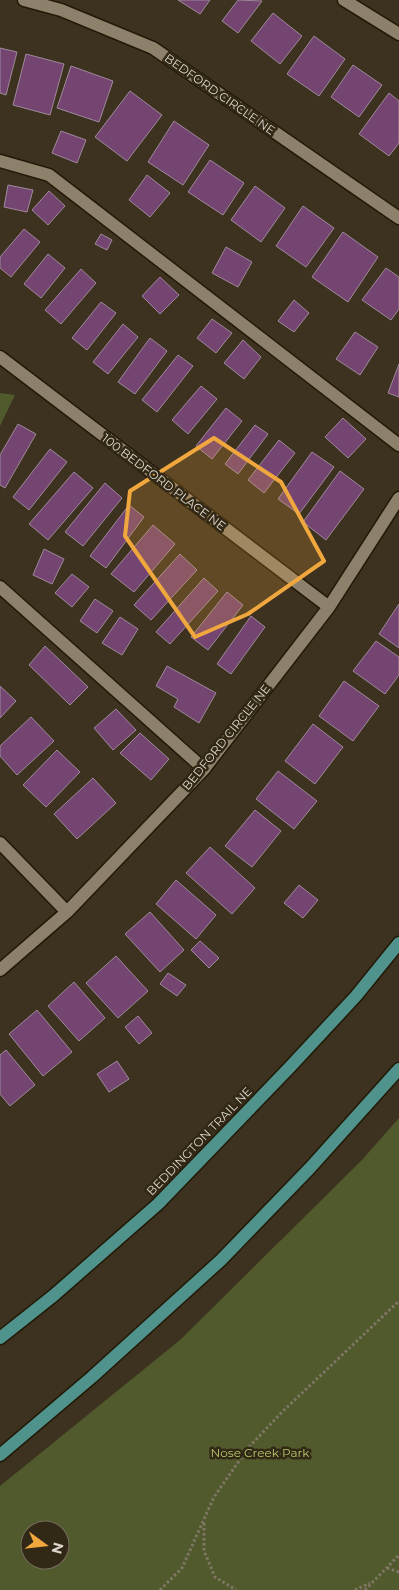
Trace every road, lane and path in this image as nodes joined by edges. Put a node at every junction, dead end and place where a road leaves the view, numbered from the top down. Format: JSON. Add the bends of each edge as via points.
{"nodes":[{"id":1,"x":24,"y":0,"type":"edge"},
{"id":2,"x":344,"y":0,"type":"edge"},
{"id":3,"x":399,"y":34,"type":"edge"},
{"id":4,"x":0,"y":161,"type":"edge"},
{"id":5,"x":399,"y":218,"type":"edge"},
{"id":6,"x":0,"y":357,"type":"edge"},
{"id":7,"x":399,"y":444,"type":"edge"},
{"id":8,"x":399,"y":498,"type":"edge"},
{"id":9,"x":0,"y":587,"type":"edge"},
{"id":10,"x":329,"y":607,"type":"junction"},
{"id":11,"x":204,"y":768,"type":"junction"},
{"id":12,"x":0,"y":843,"type":"edge"},
{"id":13,"x":67,"y":912,"type":"junction"},
{"id":14,"x":399,"y":943,"type":"edge"},
{"id":15,"x":0,"y":970,"type":"edge"},
{"id":16,"x":399,"y":1069,"type":"edge"},
{"id":17,"x":399,"y":1301,"type":"edge"},
{"id":18,"x":0,"y":1338,"type":"edge"},
{"id":19,"x":0,"y":1455,"type":"edge"},
{"id":20,"x":204,"y":1520,"type":"junction"},
{"id":21,"x":399,"y":1556,"type":"edge"},
{"id":22,"x":387,"y":1568,"type":"junction"},
{"id":23,"x":399,"y":1572,"type":"edge"},
{"id":24,"x":373,"y":1582,"type":"junction"},
{"id":25,"x":160,"y":1590,"type":"edge"},
{"id":26,"x":236,"y":1590,"type":"edge"},
{"id":27,"x":355,"y":1590,"type":"edge"},
{"id":28,"x":365,"y":1590,"type":"edge"}],
"edges":[{"from":1,"to":5,"type":"street","name":"BEDFORD CIRCLE NE","via":[[61,10],[153,48]]},
{"from":2,"to":3,"type":"street"},
{"from":4,"to":7,"type":"street","via":[[49,175]]},
{"from":6,"to":10,"type":"street","name":"100 BEDFORD PLACE NE"},
{"from":8,"to":10,"type":"street","name":"BEDFORD CIRCLE NE"},
{"from":9,"to":11,"type":"street"},
{"from":10,"to":11,"type":"street","name":"BEDFORD CIRCLE NE"},
{"from":11,"to":13,"type":"street","name":"BEDFORD CIRCLE NE"},
{"from":12,"to":13,"type":"street"},
{"from":13,"to":15,"type":"street","name":"BEDFORD CIRCLE NE"},
{"from":14,"to":18,"type":"main road","name":"BEDDINGTON TRAIL NE","via":[[290,1068],[158,1204]]},
{"from":16,"to":19,"type":"main road","via":[[221,1260]]},
{"from":17,"to":20,"type":"path","via":[[248,1448],[214,1497]]},
{"from":20,"to":25,"type":"path","via":[[182,1568]]},
{"from":20,"to":26,"type":"path","via":[[204,1551],[215,1577]]},
{"from":21,"to":22,"type":"path"},
{"from":22,"to":23,"type":"path"},
{"from":22,"to":24,"type":"path"},
{"from":24,"to":27,"type":"path"},
{"from":24,"to":28,"type":"path"}]}
